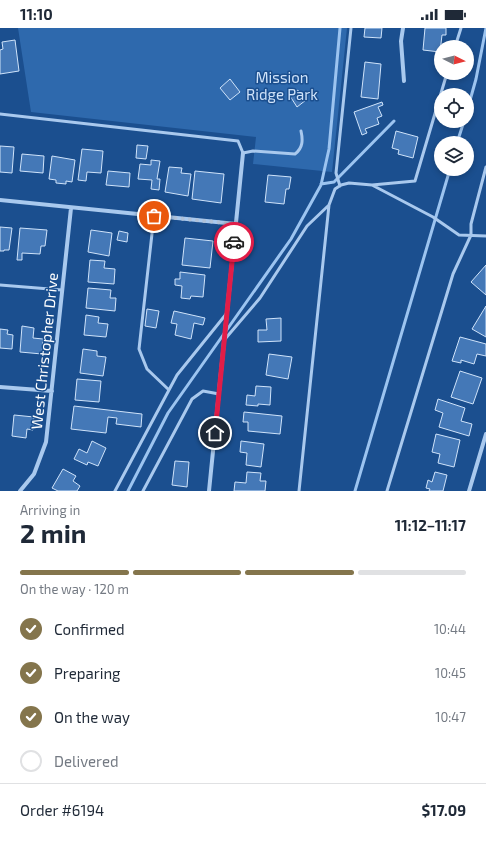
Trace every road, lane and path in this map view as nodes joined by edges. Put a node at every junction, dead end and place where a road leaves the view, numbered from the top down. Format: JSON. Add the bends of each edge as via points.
{"nodes":[{"id":1,"x":351,"y":28,"type":"edge"},
{"id":2,"x":403,"y":28,"type":"edge"},
{"id":3,"x":461,"y":28,"type":"edge"},
{"id":4,"x":457,"y":40,"type":"edge"},
{"id":5,"x":445,"y":80,"type":"edge"},
{"id":6,"x":404,"y":81,"type":"dead end"},
{"id":7,"x":0,"y":114,"type":"edge"},
{"id":8,"x":301,"y":131,"type":"dead end"},
{"id":9,"x":244,"y":153,"type":"junction"},
{"id":10,"x":486,"y":167,"type":"edge"},
{"id":11,"x":372,"y":185,"type":"junction"},
{"id":12,"x":340,"y":186,"type":"junction"},
{"id":13,"x":0,"y":200,"type":"edge"},
{"id":14,"x":329,"y":205,"type":"junction"},
{"id":15,"x":71,"y":208,"type":"junction"},
{"id":16,"x":154,"y":216,"type":"junction"},
{"id":17,"x":236,"y":224,"type":"junction"},
{"id":18,"x":471,"y":235,"type":"junction"},
{"id":19,"x":486,"y":236,"type":"edge"},
{"id":20,"x":0,"y":285,"type":"edge"},
{"id":21,"x":62,"y":290,"type":"junction"},
{"id":22,"x":227,"y":313,"type":"junction"},
{"id":23,"x":224,"y":340,"type":"junction"},
{"id":24,"x":0,"y":387,"type":"edge"},
{"id":25,"x":169,"y":390,"type":"junction"},
{"id":26,"x":52,"y":391,"type":"junction"},
{"id":27,"x":219,"y":394,"type":"junction"},
{"id":28,"x":486,"y":434,"type":"edge"},
{"id":29,"x":20,"y":491,"type":"edge"},
{"id":30,"x":115,"y":491,"type":"edge"},
{"id":31,"x":143,"y":491,"type":"edge"},
{"id":32,"x":209,"y":491,"type":"edge"},
{"id":33,"x":299,"y":491,"type":"edge"},
{"id":34,"x":387,"y":491,"type":"edge"},
{"id":35,"x":470,"y":491,"type":"edge"}],
"edges":[{"from":1,"to":12,"type":"lane","via":[[336,173]]},
{"from":2,"to":6,"type":"street","via":[[401,41]]},
{"from":3,"to":4,"type":"lane"},
{"from":5,"to":11,"type":"lane","via":[[415,180]]},
{"from":7,"to":9,"type":"lane","via":[[238,141]]},
{"from":8,"to":9,"type":"lane","via":[[302,144],[299,152],[295,154],[253,151]]},
{"from":9,"to":17,"type":"street"},
{"from":10,"to":18,"type":"lane","via":[[471,224]]},
{"from":11,"to":12,"type":"lane","via":[[349,183]]},
{"from":11,"to":18,"type":"lane","via":[[433,217],[459,235]]},
{"from":12,"to":14,"type":"lane","via":[[335,189]]},
{"from":13,"to":15,"type":"street"},
{"from":14,"to":23,"type":"lane","via":[[307,226],[260,298]]},
{"from":14,"to":33,"type":"lane"},
{"from":15,"to":16,"type":"street"},
{"from":15,"to":21,"type":"street","name":"West Christopher Drive"},
{"from":16,"to":17,"type":"street"},
{"from":16,"to":25,"type":"lane","via":[[139,350],[147,369]]},
{"from":17,"to":22,"type":"street"},
{"from":18,"to":19,"type":"lane"},
{"from":18,"to":34,"type":"lane","via":[[454,274]]},
{"from":20,"to":21,"type":"lane"},
{"from":21,"to":26,"type":"street","name":"West Christopher Drive"},
{"from":22,"to":23,"type":"street"},
{"from":22,"to":25,"type":"lane","via":[[177,375]]},
{"from":23,"to":27,"type":"street"},
{"from":24,"to":26,"type":"street"},
{"from":25,"to":30,"type":"lane"},
{"from":26,"to":29,"type":"street","name":"West Christopher Drive","via":[[46,442],[34,474]]},
{"from":27,"to":31,"type":"lane","via":[[203,391],[192,399]]},
{"from":27,"to":32,"type":"street"},
{"from":28,"to":35,"type":"street"}]}
